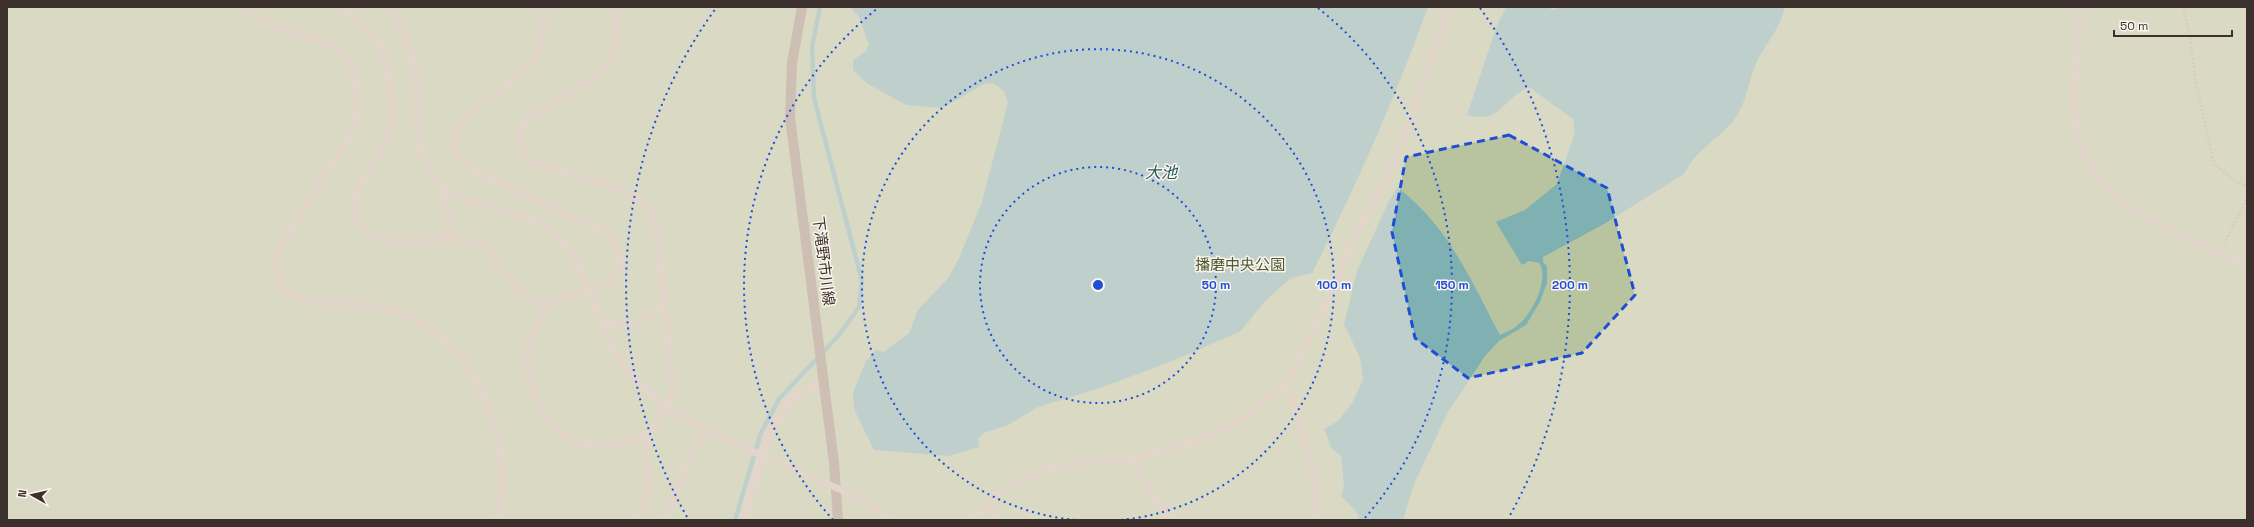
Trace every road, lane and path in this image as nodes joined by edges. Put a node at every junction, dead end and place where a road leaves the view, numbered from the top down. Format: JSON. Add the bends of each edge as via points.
{"nodes":[{"id":1,"x":245,"y":7,"type":"edge"},
{"id":2,"x":339,"y":7,"type":"edge"},
{"id":3,"x":387,"y":7,"type":"edge"},
{"id":4,"x":545,"y":7,"type":"edge"},
{"id":5,"x":615,"y":7,"type":"edge"},
{"id":6,"x":802,"y":7,"type":"edge"},
{"id":7,"x":1452,"y":7,"type":"edge"},
{"id":8,"x":2079,"y":7,"type":"edge"},
{"id":9,"x":2183,"y":7,"type":"edge"},
{"id":10,"x":2247,"y":186,"type":"edge"},
{"id":11,"x":444,"y":187,"type":"junction"},
{"id":12,"x":2247,"y":198,"type":"edge"},
{"id":13,"x":446,"y":238,"type":"junction"},
{"id":14,"x":2219,"y":253,"type":"junction"},
{"id":15,"x":2247,"y":266,"type":"edge"},
{"id":16,"x":664,"y":303,"type":"junction"},
{"id":17,"x":549,"y":304,"type":"junction"},
{"id":18,"x":602,"y":320,"type":"junction"},
{"id":19,"x":824,"y":380,"type":"junction"},
{"id":20,"x":1287,"y":383,"type":"junction"},
{"id":21,"x":706,"y":430,"type":"junction"},
{"id":22,"x":650,"y":432,"type":"junction"},
{"id":23,"x":1133,"y":458,"type":"junction"},
{"id":24,"x":988,"y":502,"type":"junction"},
{"id":25,"x":497,"y":520,"type":"edge"},
{"id":26,"x":636,"y":520,"type":"edge"},
{"id":27,"x":666,"y":520,"type":"edge"},
{"id":28,"x":743,"y":520,"type":"edge"},
{"id":29,"x":838,"y":520,"type":"edge"},
{"id":30,"x":890,"y":520,"type":"edge"},
{"id":31,"x":971,"y":520,"type":"edge"},
{"id":32,"x":998,"y":520,"type":"edge"},
{"id":33,"x":1170,"y":520,"type":"edge"},
{"id":34,"x":1317,"y":520,"type":"edge"}],
"edges":[{"from":1,"to":25,"type":"lane","via":[[260,20],[322,41],[342,52],[353,71],[356,91],[357,113],[350,136],[279,249],[276,260],[283,288],[295,297],[329,303],[372,305],[416,320],[452,347],[479,385],[499,442],[504,476]]},
{"from":2,"to":13,"type":"lane","via":[[365,25],[379,43],[389,91],[391,123],[388,136],[356,195],[355,209],[358,221],[365,230],[384,240]]},
{"from":3,"to":11,"type":"lane","via":[[398,21],[410,45],[416,73],[418,137],[421,151],[426,163]]},
{"from":4,"to":17,"type":"lane","bridge":true,"via":[[541,37],[531,64],[472,111],[459,127],[454,142],[459,157],[472,170],[606,232],[613,239],[621,262],[613,281],[606,286]]},
{"from":5,"to":16,"type":"lane","via":[[618,42],[613,59],[607,68],[527,119],[520,130],[520,144],[524,155],[533,164],[625,191],[643,202],[653,218],[657,233]]},
{"from":6,"to":19,"type":"main road","name":"下滝野市川線","via":[[792,62],[790,116]]},
{"from":7,"to":20,"type":"lane","via":[[1394,158]]},
{"from":8,"to":14,"type":"lane","via":[[2076,125],[2081,147],[2106,187],[2129,207]]},
{"from":9,"to":10,"type":"path","via":[[2203,119],[2214,164],[2238,183]]},
{"from":11,"to":13,"type":"lane","via":[[445,204],[450,220]]},
{"from":11,"to":18,"type":"lane","via":[[452,194],[478,205],[529,218],[555,234],[576,262]]},
{"from":12,"to":14,"type":"path"},
{"from":13,"to":17,"type":"lane","via":[[462,238],[484,247],[522,294],[534,302]]},
{"from":14,"to":15,"type":"lane"},
{"from":16,"to":18,"type":"lane","via":[[639,323],[616,326]]},
{"from":16,"to":22,"type":"lane","bridge":true,"via":[[672,396]]},
{"from":17,"to":22,"type":"lane","via":[[533,333],[527,362],[538,402],[552,426],[577,442],[592,445],[615,445]]},
{"from":18,"to":21,"type":"lane","via":[[613,350],[646,391]]},
{"from":19,"to":28,"type":"street","via":[[790,400],[769,433]]},
{"from":19,"to":29,"type":"main road","name":"下滝野市川線"},
{"from":20,"to":23,"type":"lane","via":[[1255,410],[1223,430],[1200,440]]},
{"from":20,"to":34,"type":"lane","via":[[1317,483]]},
{"from":21,"to":27,"type":"lane","via":[[685,465]]},
{"from":21,"to":30,"type":"lane","bridge":true,"via":[[860,498]]},
{"from":22,"to":26,"type":"lane","via":[[644,447],[650,483],[647,502]]},
{"from":23,"to":24,"type":"lane","via":[[1080,462],[1049,468],[1013,484]]},
{"from":23,"to":33,"type":"lane","via":[[1140,475]]},
{"from":24,"to":31,"type":"lane"},
{"from":24,"to":32,"type":"lane"}]}
